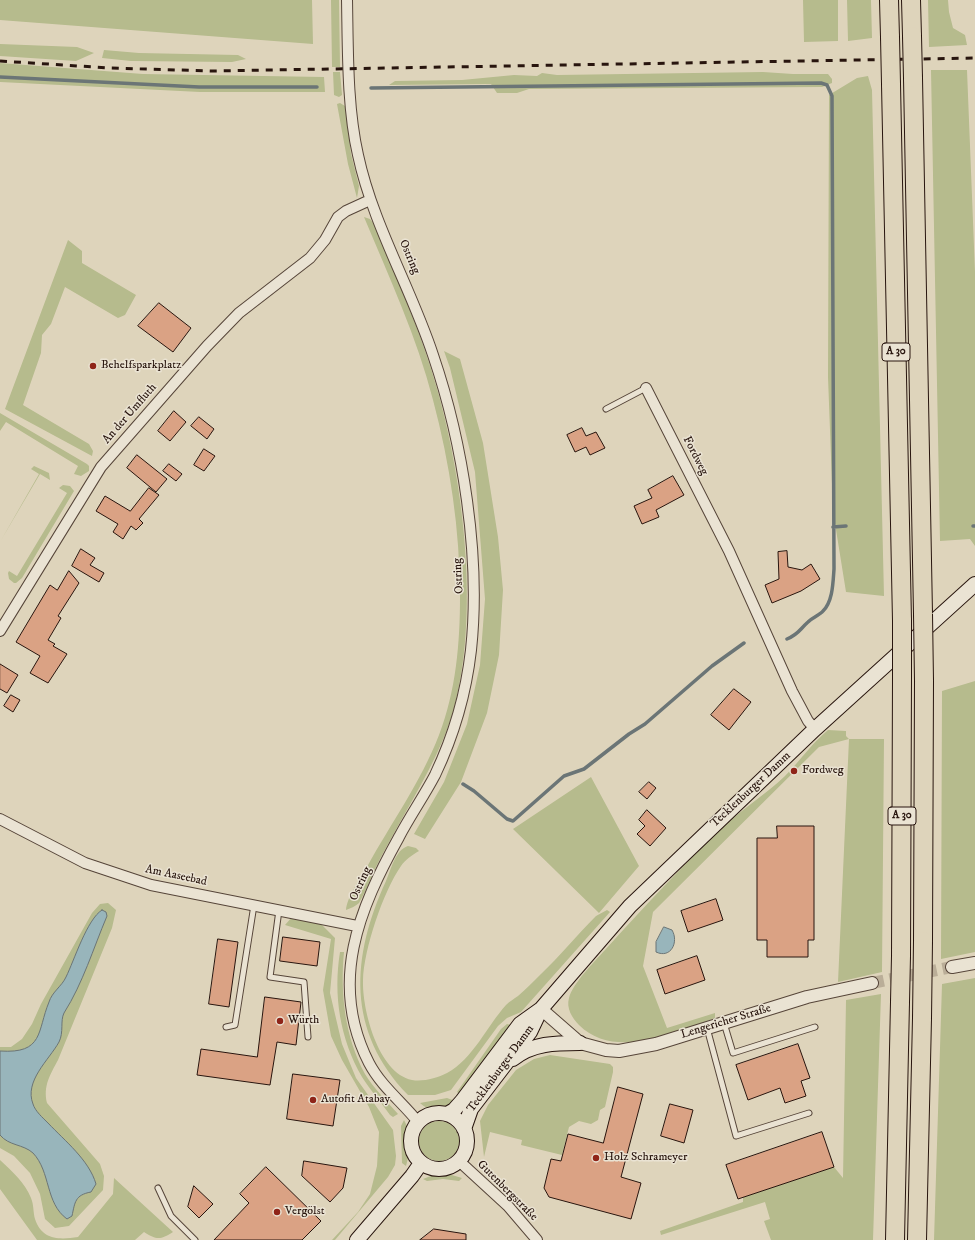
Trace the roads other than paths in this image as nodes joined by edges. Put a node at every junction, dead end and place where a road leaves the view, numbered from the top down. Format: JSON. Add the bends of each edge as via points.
{"nodes":[{"id":1,"x":347,"y":0,"type":"edge"},
{"id":2,"x":889,"y":0,"type":"edge"},
{"id":3,"x":911,"y":0,"type":"edge"},
{"id":4,"x":370,"y":200,"type":"junction"},
{"id":5,"x":646,"y":388,"type":"joint"},
{"id":6,"x":606,"y":409,"type":"dead end"},
{"id":7,"x":975,"y":584,"type":"edge"},
{"id":8,"x":0,"y":631,"type":"edge"},
{"id":9,"x":815,"y":729,"type":"junction"},
{"id":10,"x":0,"y":819,"type":"edge"},
{"id":11,"x":254,"y":905,"type":"junction"},
{"id":12,"x":279,"y":910,"type":"junction"},
{"id":13,"x":357,"y":926,"type":"junction"},
{"id":14,"x":975,"y":963,"type":"edge"},
{"id":15,"x":952,"y":967,"type":"tunnel mouth"},
{"id":16,"x":872,"y":983,"type":"tunnel mouth"},
{"id":17,"x":541,"y":1009,"type":"junction"},
{"id":18,"x":724,"y":1023,"type":"junction"},
{"id":19,"x":226,"y":1027,"type":"dead end"},
{"id":20,"x":815,"y":1027,"type":"dead end"},
{"id":21,"x":706,"y":1028,"type":"junction"},
{"id":22,"x":308,"y":1037,"type":"dead end"},
{"id":23,"x":580,"y":1043,"type":"junction"},
{"id":24,"x":501,"y":1070,"type":"junction"},
{"id":25,"x":809,"y":1112,"type":"dead end"},
{"id":26,"x":446,"y":1114,"type":"junction"},
{"id":27,"x":418,"y":1122,"type":"junction"},
{"id":28,"x":464,"y":1129,"type":"junction"},
{"id":29,"x":459,"y":1161,"type":"junction"},
{"id":30,"x":421,"y":1163,"type":"junction"},
{"id":31,"x":158,"y":1188,"type":"dead end"},
{"id":32,"x":195,"y":1240,"type":"edge"},
{"id":33,"x":357,"y":1240,"type":"edge"},
{"id":34,"x":537,"y":1240,"type":"edge"},
{"id":35,"x":895,"y":1240,"type":"edge"},
{"id":36,"x":917,"y":1240,"type":"edge"}],
"edges":[{"from":1,"to":4,"type":"street","name":"Ostring","via":[[349,69],[357,152]]},
{"from":2,"to":35,"type":"highway","number":"A 30","bridge":true,"via":[[902,621],[901,956]]},
{"from":3,"to":36,"type":"highway","number":"A 30","bridge":true,"via":[[924,681],[924,941]]},
{"from":4,"to":8,"type":"street","name":"An der Umfluth","via":[[338,217],[331,231],[310,258],[239,313],[101,467]]},
{"from":4,"to":13,"type":"street","name":"Ostring","via":[[434,355],[452,422],[467,503],[473,612],[471,648],[459,716],[433,778],[399,836],[368,897]]},
{"from":5,"to":6,"type":"lane"},
{"from":5,"to":9,"type":"street","name":"Fordweg","via":[[729,551],[792,691]]},
{"from":7,"to":9,"type":"main road","name":"Tecklenburger Damm"},
{"from":9,"to":17,"type":"main road","name":"Tecklenburger Damm","via":[[630,906]]},
{"from":10,"to":11,"type":"street","name":"Am Aaseebad","via":[[85,863],[151,885]]},
{"from":11,"to":12,"type":"street","name":"Am Aaseebad"},
{"from":11,"to":19,"type":"lane","via":[[235,1025]]},
{"from":12,"to":13,"type":"street","name":"Am Aaseebad"},
{"from":12,"to":22,"type":"lane","via":[[270,977],[304,982]]},
{"from":13,"to":27,"type":"street","name":"Ostring","via":[[350,978],[354,1021],[359,1040],[382,1083]]},
{"from":14,"to":15,"type":"street"},
{"from":16,"to":18,"type":"street","name":"Lengericher Straße","via":[[807,997]]},
{"from":17,"to":23,"type":"street","name":"Lengericher Straße"},
{"from":17,"to":24,"type":"main road","name":"Tecklenburger Damm","via":[[530,1032]]},
{"from":17,"to":26,"type":"main road","name":"Tecklenburger Damm","via":[[520,1024],[462,1101]]},
{"from":18,"to":20,"type":"lane","via":[[733,1053]]},
{"from":18,"to":21,"type":"street","name":"Lengericher Straße"},
{"from":21,"to":23,"type":"street","name":"Lengericher Straße","via":[[636,1049],[606,1050]]},
{"from":21,"to":25,"type":"lane","via":[[736,1136]]},
{"from":23,"to":24,"type":"main road","name":"Lengericher Straße","via":[[552,1043],[532,1047]]},
{"from":24,"to":28,"type":"main road","name":"Tecklenburger Damm","via":[[471,1109]]},
{"from":26,"to":27,"type":"main road","via":[[432,1114]]},
{"from":26,"to":28,"type":"main road","via":[[459,1122]]},
{"from":27,"to":30,"type":"main road","via":[[413,1130],[411,1147]]},
{"from":28,"to":29,"type":"main road","via":[[466,1146]]},
{"from":29,"to":30,"type":"main road","via":[[448,1168],[436,1169]]},
{"from":29,"to":34,"type":"street","name":"Gutenbergstraße","via":[[508,1206]]},
{"from":30,"to":33,"type":"main road"},
{"from":31,"to":32,"type":"lane","via":[[171,1216]]}]}
